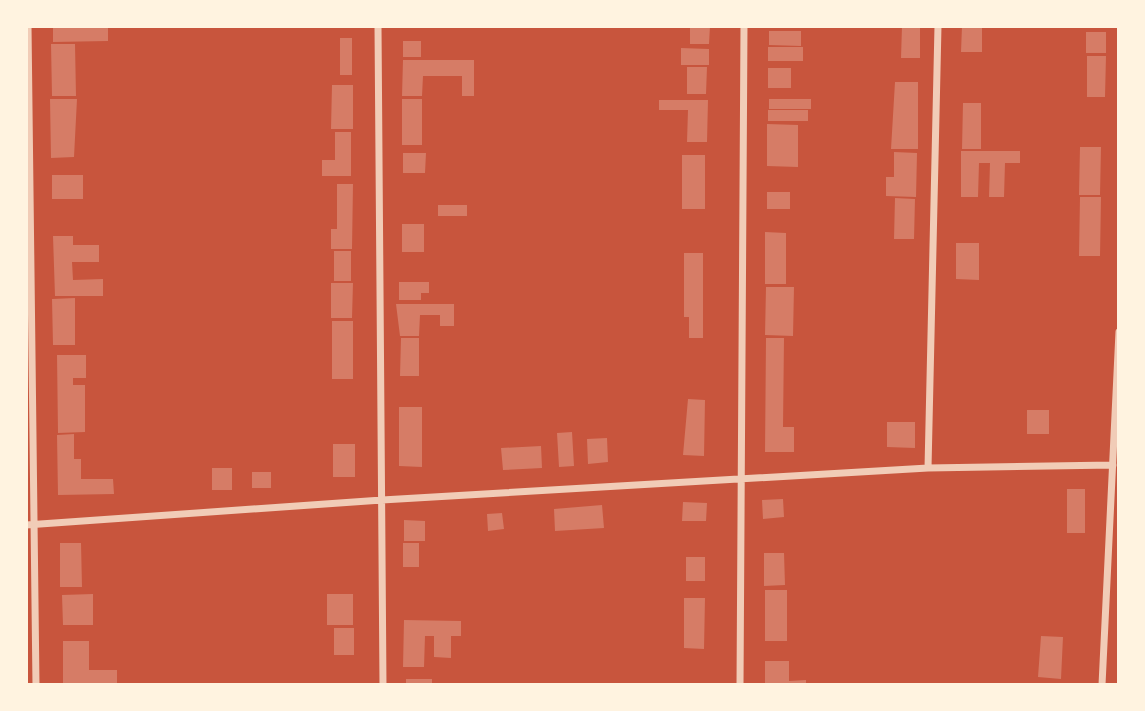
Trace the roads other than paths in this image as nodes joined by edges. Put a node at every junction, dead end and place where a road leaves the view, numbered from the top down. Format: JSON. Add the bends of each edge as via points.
{"nodes":[{"id":1,"x":27,"y":26,"type":"edge"},
{"id":2,"x":378,"y":26,"type":"edge"},
{"id":3,"x":744,"y":26,"type":"edge"},
{"id":4,"x":939,"y":26,"type":"edge"},
{"id":5,"x":1119,"y":332,"type":"edge"},
{"id":6,"x":1113,"y":466,"type":"junction"},
{"id":7,"x":928,"y":468,"type":"junction"},
{"id":8,"x":741,"y":479,"type":"junction"},
{"id":9,"x":382,"y":500,"type":"junction"},
{"id":10,"x":31,"y":525,"type":"edge"},
{"id":11,"x":36,"y":685,"type":"edge"},
{"id":12,"x":383,"y":685,"type":"edge"},
{"id":13,"x":740,"y":685,"type":"edge"},
{"id":14,"x":1102,"y":685,"type":"edge"}],
"edges":[{"from":1,"to":10,"type":"street"},
{"from":2,"to":9,"type":"street"},
{"from":3,"to":8,"type":"street"},
{"from":4,"to":7,"type":"street"},
{"from":5,"to":6,"type":"street"},
{"from":6,"to":7,"type":"street"},
{"from":6,"to":14,"type":"street"},
{"from":7,"to":8,"type":"street"},
{"from":8,"to":9,"type":"street"},
{"from":8,"to":13,"type":"street"},
{"from":9,"to":10,"type":"street"},
{"from":9,"to":12,"type":"street"},
{"from":10,"to":11,"type":"street"}]}
